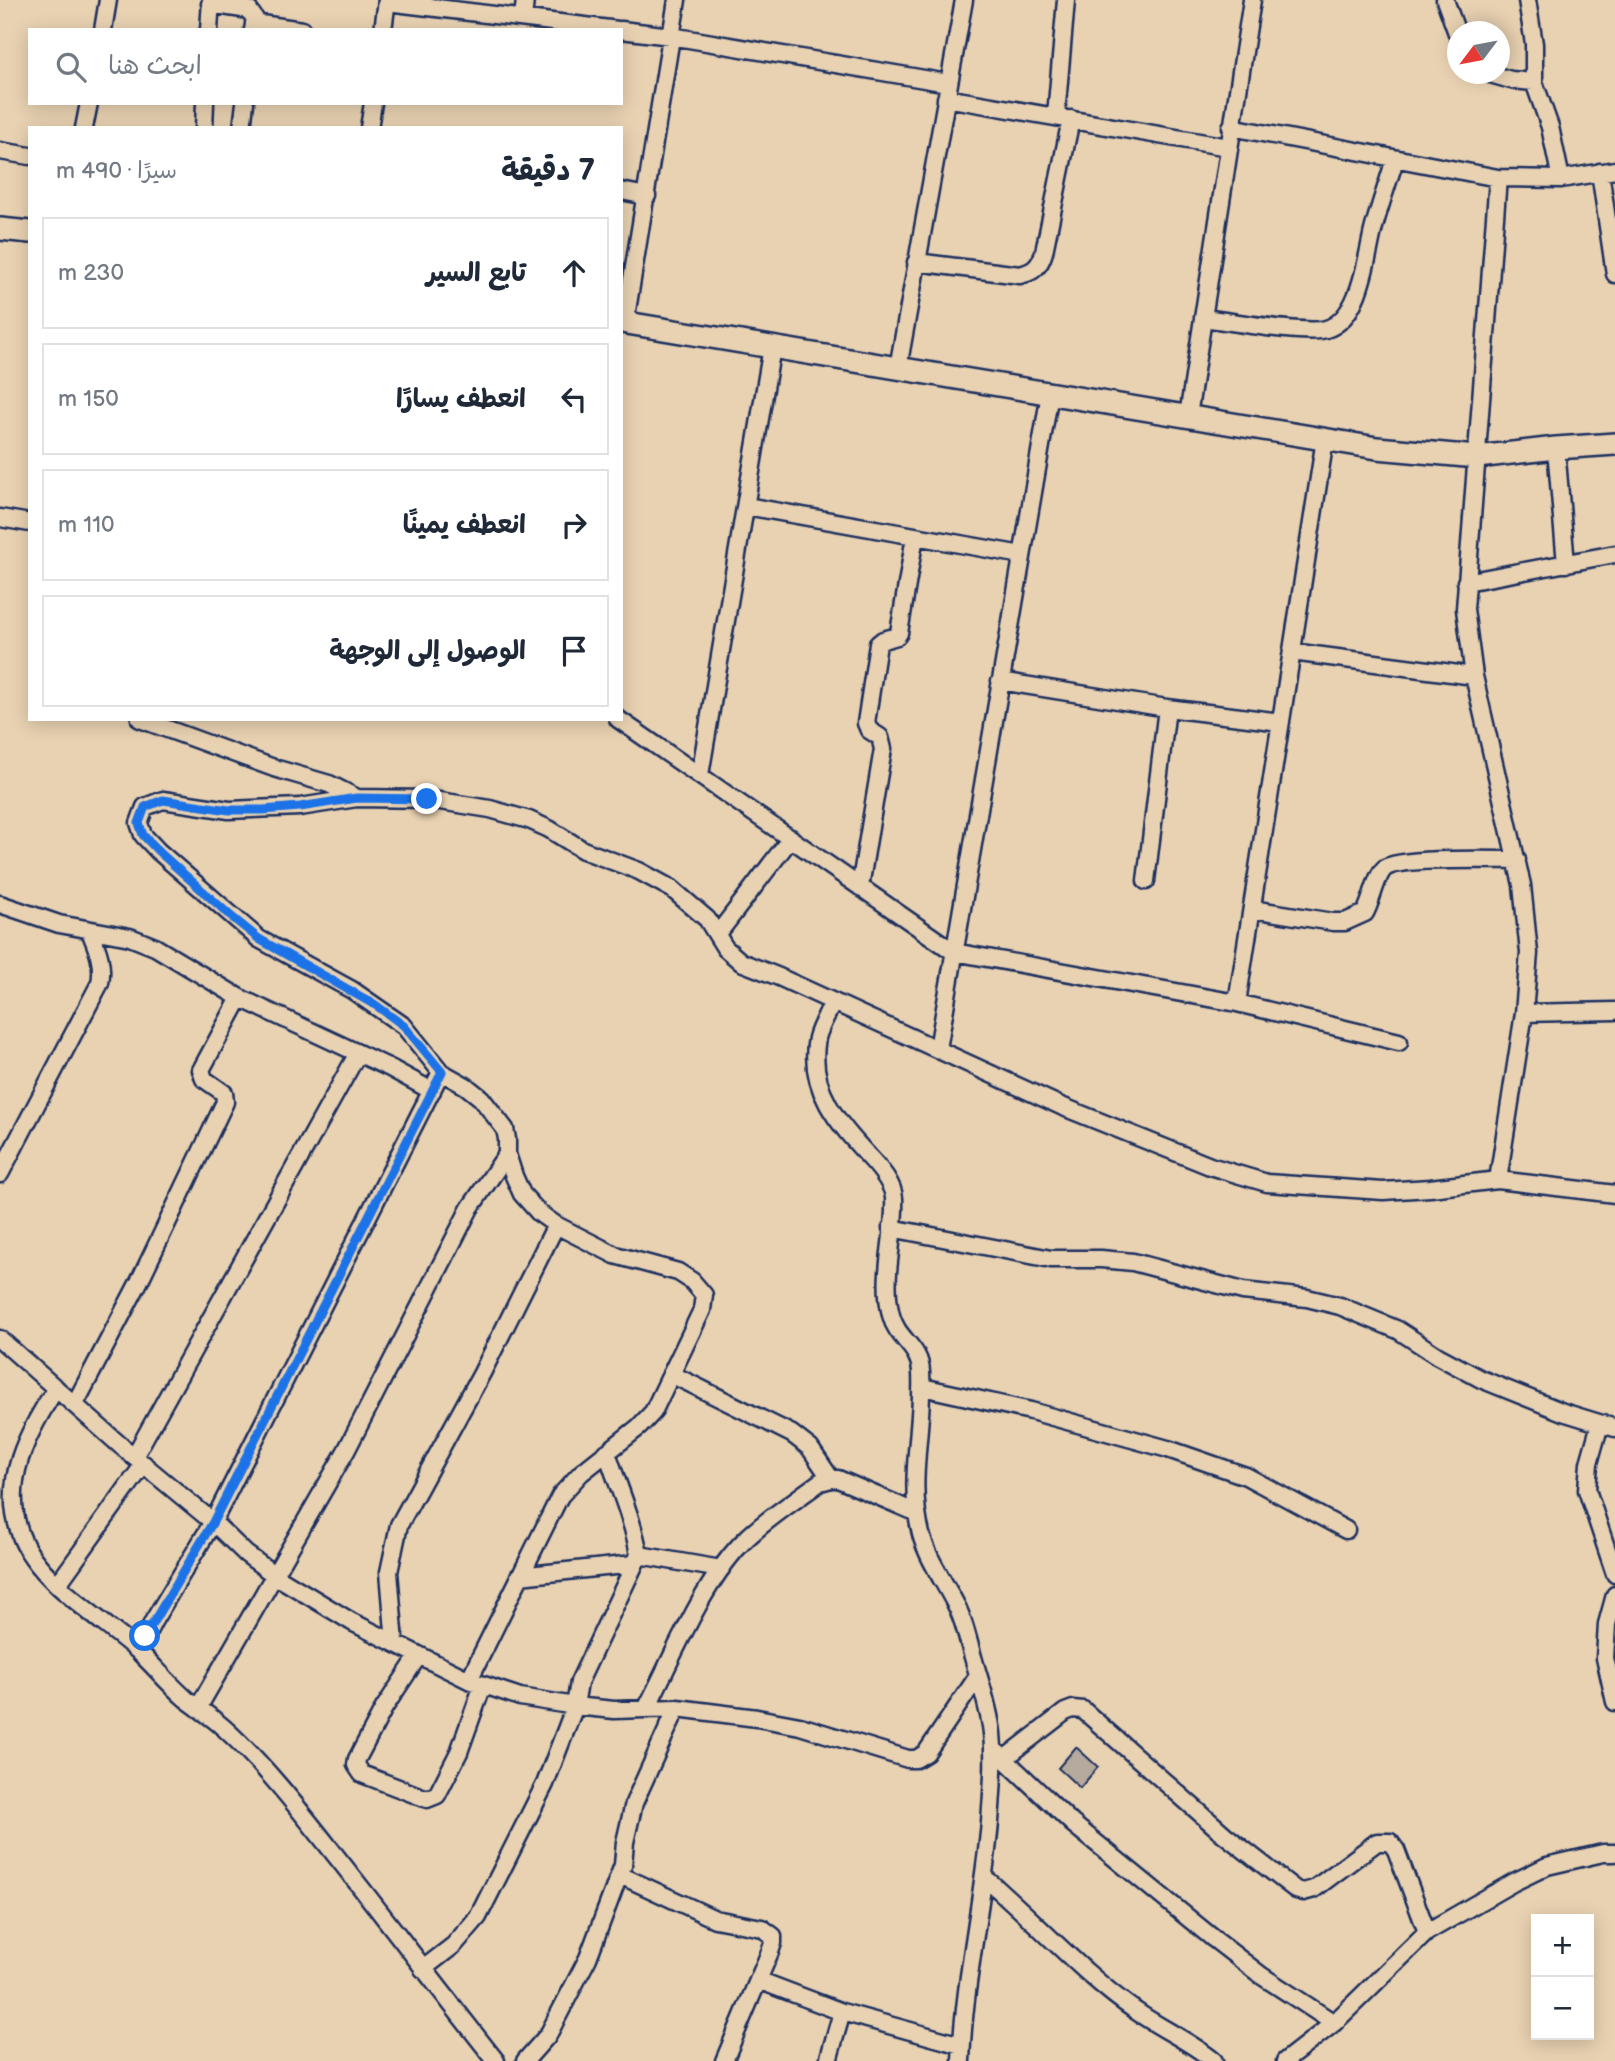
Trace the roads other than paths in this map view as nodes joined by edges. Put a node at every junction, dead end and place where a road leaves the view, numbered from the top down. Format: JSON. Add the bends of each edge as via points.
{"nodes":[{"id":1,"x":108,"y":0,"type":"edge"},
{"id":2,"x":525,"y":0,"type":"edge"},
{"id":3,"x":677,"y":0,"type":"edge"},
{"id":4,"x":964,"y":0,"type":"edge"},
{"id":5,"x":1066,"y":0,"type":"edge"},
{"id":6,"x":1252,"y":0,"type":"edge"},
{"id":7,"x":1445,"y":0,"type":"edge"},
{"id":8,"x":1527,"y":0,"type":"edge"},
{"id":9,"x":387,"y":1,"type":"edge"},
{"id":10,"x":211,"y":2,"type":"edge"},
{"id":11,"x":523,"y":18,"type":"junction"},
{"id":12,"x":1453,"y":21,"type":"edge"},
{"id":13,"x":254,"y":27,"type":"edge"},
{"id":14,"x":103,"y":28,"type":"edge"},
{"id":15,"x":209,"y":28,"type":"edge"},
{"id":16,"x":383,"y":28,"type":"edge"},
{"id":17,"x":604,"y":28,"type":"edge"},
{"id":18,"x":623,"y":30,"type":"edge"},
{"id":19,"x":671,"y":36,"type":"junction"},
{"id":20,"x":1510,"y":80,"type":"edge"},
{"id":21,"x":1534,"y":82,"type":"junction"},
{"id":22,"x":947,"y":90,"type":"junction"},
{"id":23,"x":89,"y":105,"type":"edge"},
{"id":24,"x":205,"y":105,"type":"edge"},
{"id":25,"x":245,"y":105,"type":"edge"},
{"id":26,"x":373,"y":105,"type":"edge"},
{"id":27,"x":1064,"y":117,"type":"junction"},
{"id":28,"x":84,"y":126,"type":"edge"},
{"id":29,"x":204,"y":126,"type":"edge"},
{"id":30,"x":242,"y":126,"type":"edge"},
{"id":31,"x":369,"y":126,"type":"edge"},
{"id":32,"x":1231,"y":127,"type":"junction"},
{"id":33,"x":1228,"y":147,"type":"junction"},
{"id":34,"x":0,"y":151,"type":"edge"},
{"id":35,"x":28,"y":156,"type":"edge"},
{"id":36,"x":1395,"y":159,"type":"junction"},
{"id":37,"x":1607,"y":171,"type":"edge"},
{"id":38,"x":1498,"y":178,"type":"junction"},
{"id":39,"x":1561,"y":179,"type":"junction"},
{"id":40,"x":623,"y":191,"type":"edge"},
{"id":41,"x":648,"y":196,"type":"junction"},
{"id":42,"x":0,"y":229,"type":"edge"},
{"id":43,"x":28,"y":232,"type":"edge"},
{"id":44,"x":916,"y":262,"type":"junction"},
{"id":45,"x":1615,"y":266,"type":"edge"},
{"id":46,"x":1203,"y":318,"type":"junction"},
{"id":47,"x":623,"y":323,"type":"edge"},
{"id":48,"x":772,"y":348,"type":"junction"},
{"id":49,"x":898,"y":368,"type":"junction"},
{"id":50,"x":1050,"y":393,"type":"junction"},
{"id":51,"x":1188,"y":416,"type":"junction"},
{"id":52,"x":1325,"y":439,"type":"junction"},
{"id":53,"x":1615,"y":444,"type":"edge"},
{"id":54,"x":1556,"y":448,"type":"junction"},
{"id":55,"x":1477,"y":457,"type":"junction"},
{"id":56,"x":746,"y":506,"type":"junction"},
{"id":57,"x":0,"y":518,"type":"edge"},
{"id":58,"x":28,"y":523,"type":"edge"},
{"id":59,"x":915,"y":536,"type":"junction"},
{"id":60,"x":1615,"y":554,"type":"edge"},
{"id":61,"x":1022,"y":555,"type":"junction"},
{"id":62,"x":1566,"y":564,"type":"junction"},
{"id":63,"x":1466,"y":582,"type":"junction"},
{"id":64,"x":1292,"y":652,"type":"junction"},
{"id":65,"x":1474,"y":676,"type":"junction"},
{"id":66,"x":1000,"y":681,"type":"junction"},
{"id":67,"x":1167,"y":708,"type":"junction"},
{"id":68,"x":145,"y":721,"type":"edge"},
{"id":69,"x":621,"y":721,"type":"edge"},
{"id":70,"x":1281,"y":722,"type":"junction"},
{"id":71,"x":700,"y":775,"type":"junction"},
{"id":72,"x":357,"y":798,"type":"junction"},
{"id":73,"x":791,"y":838,"type":"junction"},
{"id":74,"x":1517,"y":860,"type":"junction"},
{"id":75,"x":1146,"y":881,"type":"dead end"},
{"id":76,"x":860,"y":887,"type":"junction"},
{"id":77,"x":0,"y":904,"type":"edge"},
{"id":78,"x":1252,"y":909,"type":"junction"},
{"id":79,"x":90,"y":931,"type":"junction"},
{"id":80,"x":717,"y":935,"type":"junction"},
{"id":81,"x":954,"y":952,"type":"junction"},
{"id":82,"x":240,"y":998,"type":"junction"},
{"id":83,"x":833,"y":1002,"type":"junction"},
{"id":84,"x":1237,"y":1003,"type":"junction"},
{"id":85,"x":1615,"y":1011,"type":"edge"},
{"id":86,"x":1524,"y":1013,"type":"junction"},
{"id":87,"x":1399,"y":1042,"type":"dead end"},
{"id":88,"x":938,"y":1049,"type":"junction"},
{"id":89,"x":358,"y":1053,"type":"junction"},
{"id":90,"x":442,"y":1072,"type":"junction"},
{"id":91,"x":432,"y":1091,"type":"junction"},
{"id":92,"x":507,"y":1154,"type":"junction"},
{"id":93,"x":0,"y":1174,"type":"edge"},
{"id":94,"x":1498,"y":1180,"type":"junction"},
{"id":95,"x":1615,"y":1194,"type":"edge"},
{"id":96,"x":556,"y":1225,"type":"junction"},
{"id":97,"x":891,"y":1228,"type":"junction"},
{"id":98,"x":0,"y":1339,"type":"edge"},
{"id":99,"x":671,"y":1374,"type":"junction"},
{"id":100,"x":922,"y":1387,"type":"junction"},
{"id":101,"x":56,"y":1388,"type":"junction"},
{"id":102,"x":75,"y":1404,"type":"junction"},
{"id":103,"x":1608,"y":1426,"type":"edge"},
{"id":104,"x":607,"y":1452,"type":"junction"},
{"id":105,"x":139,"y":1461,"type":"junction"},
{"id":106,"x":831,"y":1479,"type":"junction"},
{"id":107,"x":917,"y":1513,"type":"junction"},
{"id":108,"x":213,"y":1522,"type":"junction"},
{"id":109,"x":1346,"y":1530,"type":"dead end"},
{"id":110,"x":637,"y":1560,"type":"junction"},
{"id":111,"x":721,"y":1569,"type":"junction"},
{"id":112,"x":1615,"y":1574,"type":"edge"},
{"id":113,"x":276,"y":1576,"type":"junction"},
{"id":114,"x":519,"y":1576,"type":"junction"},
{"id":115,"x":58,"y":1584,"type":"junction"},
{"id":116,"x":1615,"y":1595,"type":"edge"},
{"id":117,"x":395,"y":1643,"type":"junction"},
{"id":118,"x":138,"y":1651,"type":"junction"},
{"id":119,"x":419,"y":1655,"type":"junction"},
{"id":120,"x":978,"y":1676,"type":"junction"},
{"id":121,"x":476,"y":1683,"type":"junction"},
{"id":122,"x":1615,"y":1702,"type":"edge"},
{"id":123,"x":575,"y":1706,"type":"junction"},
{"id":124,"x":198,"y":1707,"type":"junction"},
{"id":125,"x":677,"y":1708,"type":"junction"},
{"id":126,"x":646,"y":1709,"type":"junction"},
{"id":127,"x":998,"y":1754,"type":"junction"},
{"id":128,"x":1615,"y":1853,"type":"edge"},
{"id":129,"x":620,"y":1875,"type":"junction"},
{"id":130,"x":985,"y":1878,"type":"junction"},
{"id":131,"x":1427,"y":1932,"type":"junction"},
{"id":132,"x":423,"y":1969,"type":"junction"},
{"id":133,"x":758,"y":1980,"type":"junction"},
{"id":134,"x":842,"y":2012,"type":"junction"},
{"id":135,"x":1334,"y":2023,"type":"junction"},
{"id":136,"x":961,"y":2053,"type":"edge"},
{"id":137,"x":496,"y":2061,"type":"edge"},
{"id":138,"x":525,"y":2061,"type":"edge"},
{"id":139,"x":724,"y":2061,"type":"edge"},
{"id":140,"x":828,"y":2061,"type":"edge"},
{"id":141,"x":1214,"y":2061,"type":"edge"},
{"id":142,"x":1285,"y":2061,"type":"edge"}],
"edges":[{"from":1,"to":14,"type":"street"},
{"from":2,"to":11,"type":"street"},
{"from":3,"to":19,"type":"street"},
{"from":4,"to":22,"type":"street"},
{"from":5,"to":27,"type":"street"},
{"from":6,"to":32,"type":"street"},
{"from":7,"to":12,"type":"street"},
{"from":8,"to":21,"type":"street"},
{"from":9,"to":11,"type":"street"},
{"from":9,"to":16,"type":"street"},
{"from":10,"to":13,"type":"street","via":[[249,10]]},
{"from":10,"to":15,"type":"street"},
{"from":11,"to":17,"type":"street"},
{"from":18,"to":19,"type":"street"},
{"from":19,"to":22,"type":"street"},
{"from":19,"to":41,"type":"street"},
{"from":20,"to":21,"type":"street"},
{"from":21,"to":39,"type":"street"},
{"from":22,"to":27,"type":"street"},
{"from":22,"to":44,"type":"street"},
{"from":23,"to":28,"type":"street"},
{"from":24,"to":29,"type":"street"},
{"from":25,"to":30,"type":"street"},
{"from":26,"to":31,"type":"street"},
{"from":27,"to":33,"type":"street"},
{"from":27,"to":44,"type":"street","via":[[1044,252],[1036,268],[1020,275]]},
{"from":32,"to":33,"type":"street"},
{"from":32,"to":36,"type":"street"},
{"from":33,"to":46,"type":"street"},
{"from":34,"to":35,"type":"street"},
{"from":36,"to":38,"type":"street"},
{"from":36,"to":46,"type":"street","via":[[1360,285],[1338,322],[1326,329],[1303,330]]},
{"from":37,"to":39,"type":"street"},
{"from":37,"to":45,"type":"street"},
{"from":38,"to":39,"type":"street"},
{"from":38,"to":55,"type":"street"},
{"from":40,"to":41,"type":"street"},
{"from":41,"to":47,"type":"street"},
{"from":42,"to":43,"type":"main road"},
{"from":44,"to":49,"type":"street"},
{"from":46,"to":51,"type":"street"},
{"from":47,"to":48,"type":"main road"},
{"from":48,"to":49,"type":"main road"},
{"from":48,"to":56,"type":"street"},
{"from":49,"to":50,"type":"main road"},
{"from":50,"to":51,"type":"main road"},
{"from":50,"to":61,"type":"street"},
{"from":51,"to":52,"type":"main road"},
{"from":52,"to":55,"type":"main road"},
{"from":52,"to":64,"type":"street"},
{"from":53,"to":54,"type":"main road"},
{"from":54,"to":55,"type":"main road"},
{"from":54,"to":62,"type":"street"},
{"from":55,"to":63,"type":"street"},
{"from":56,"to":59,"type":"street"},
{"from":56,"to":71,"type":"street"},
{"from":57,"to":58,"type":"street"},
{"from":59,"to":61,"type":"street"},
{"from":59,"to":76,"type":"street","via":[[899,633],[878,644],[866,723],[880,737],[883,749]]},
{"from":60,"to":62,"type":"street"},
{"from":61,"to":66,"type":"street"},
{"from":62,"to":63,"type":"street"},
{"from":63,"to":65,"type":"street"},
{"from":64,"to":65,"type":"street"},
{"from":64,"to":70,"type":"street"},
{"from":65,"to":74,"type":"street"},
{"from":66,"to":67,"type":"street"},
{"from":66,"to":81,"type":"street"},
{"from":67,"to":70,"type":"street"},
{"from":67,"to":75,"type":"street"},
{"from":68,"to":72,"type":"street"},
{"from":69,"to":71,"type":"street"},
{"from":70,"to":78,"type":"street"},
{"from":71,"to":73,"type":"street"},
{"from":72,"to":80,"type":"street","via":[[427,799],[529,820],[583,850],[672,889],[707,919]]},
{"from":72,"to":90,"type":"street","via":[[263,810],[163,800],[145,807],[139,823],[158,851],[233,918],[259,939],[377,1006],[404,1026]]},
{"from":73,"to":76,"type":"street"},
{"from":73,"to":80,"type":"street"},
{"from":74,"to":78,"type":"street","via":[[1390,865],[1381,873],[1365,913],[1345,922]]},
{"from":74,"to":86,"type":"street","via":[[1529,953]]},
{"from":76,"to":81,"type":"street"},
{"from":77,"to":79,"type":"street"},
{"from":78,"to":84,"type":"street"},
{"from":79,"to":82,"type":"street","via":[[130,937],[155,947]]},
{"from":79,"to":93,"type":"street","via":[[101,960],[100,982]]},
{"from":80,"to":83,"type":"street","via":[[741,962]]},
{"from":81,"to":84,"type":"street"},
{"from":81,"to":88,"type":"street"},
{"from":82,"to":89,"type":"street"},
{"from":82,"to":102,"type":"street","via":[[201,1070],[204,1079],[224,1093],[225,1102]]},
{"from":83,"to":88,"type":"street"},
{"from":83,"to":97,"type":"street","via":[[817,1037],[816,1073],[822,1097],[890,1183],[894,1195]]},
{"from":84,"to":87,"type":"street"},
{"from":85,"to":86,"type":"street"},
{"from":86,"to":94,"type":"street"},
{"from":88,"to":94,"type":"street","via":[[1061,1106],[1210,1166],[1267,1183],[1383,1191]]},
{"from":89,"to":91,"type":"street"},
{"from":89,"to":105,"type":"street"},
{"from":90,"to":91,"type":"street"},
{"from":90,"to":92,"type":"street","via":[[466,1086],[495,1114],[505,1129]]},
{"from":91,"to":108,"type":"street"},
{"from":92,"to":96,"type":"street","via":[[523,1194]]},
{"from":92,"to":113,"type":"street","via":[[470,1208],[346,1451]]},
{"from":94,"to":95,"type":"street"},
{"from":96,"to":99,"type":"street","via":[[615,1255],[678,1272],[704,1295],[702,1310]]},
{"from":96,"to":117,"type":"street","via":[[400,1525],[389,1572]]},
{"from":97,"to":100,"type":"street","via":[[891,1317],[899,1334],[918,1354]]},
{"from":97,"to":103,"type":"street","via":[[1051,1259],[1133,1262],[1243,1291],[1340,1306],[1398,1330],[1481,1379]]},
{"from":98,"to":101,"type":"street"},
{"from":99,"to":104,"type":"street","via":[[653,1412]]},
{"from":99,"to":106,"type":"street","via":[[792,1434],[810,1448]]},
{"from":100,"to":107,"type":"street","via":[[915,1474]]},
{"from":100,"to":109,"type":"street","via":[[1031,1411],[1181,1453],[1246,1476]]},
{"from":101,"to":102,"type":"street"},
{"from":101,"to":115,"type":"street","via":[[30,1430],[19,1458],[15,1488],[20,1535],[30,1555]]},
{"from":102,"to":105,"type":"street"},
{"from":103,"to":112,"type":"street","via":[[1589,1463],[1587,1490]]},
{"from":104,"to":110,"type":"street","via":[[634,1526]]},
{"from":104,"to":114,"type":"street","via":[[560,1496]]},
{"from":105,"to":108,"type":"street"},
{"from":105,"to":115,"type":"street"},
{"from":106,"to":107,"type":"street"},
{"from":106,"to":111,"type":"street","via":[[820,1482],[760,1527]]},
{"from":107,"to":120,"type":"street","via":[[922,1537],[960,1612]]},
{"from":108,"to":113,"type":"street"},
{"from":108,"to":118,"type":"street"},
{"from":110,"to":111,"type":"street"},
{"from":110,"to":114,"type":"street"},
{"from":110,"to":123,"type":"street","via":[[579,1682]]},
{"from":111,"to":126,"type":"street"},
{"from":113,"to":117,"type":"street"},
{"from":113,"to":124,"type":"street"},
{"from":114,"to":121,"type":"street"},
{"from":115,"to":118,"type":"street"},
{"from":116,"to":122,"type":"street","via":[[1605,1658]]},
{"from":117,"to":119,"type":"street"},
{"from":118,"to":124,"type":"street"},
{"from":119,"to":121,"type":"street"},
{"from":119,"to":121,"type":"street","via":[[357,1759],[362,1774],[427,1799],[437,1795],[459,1752]]},
{"from":120,"to":125,"type":"street","via":[[926,1753],[916,1759],[800,1726]]},
{"from":120,"to":127,"type":"street"},
{"from":121,"to":123,"type":"street","via":[[520,1697]]},
{"from":123,"to":126,"type":"street"},
{"from":123,"to":132,"type":"street","via":[[541,1793],[478,1917],[454,1945]]},
{"from":124,"to":132,"type":"street","via":[[233,1737],[307,1819]]},
{"from":125,"to":126,"type":"street"},
{"from":125,"to":129,"type":"street","via":[[634,1803]]},
{"from":127,"to":130,"type":"street"},
{"from":127,"to":131,"type":"street","via":[[1065,1712],[1083,1710],[1225,1835],[1296,1890],[1314,1889],[1377,1842],[1390,1842]]},
{"from":127,"to":135,"type":"street","via":[[1073,1824],[1214,1939]]},
{"from":128,"to":131,"type":"street","via":[[1548,1866]]},
{"from":129,"to":133,"type":"street","via":[[715,1919],[769,1931],[773,1943]]},
{"from":129,"to":138,"type":"street","via":[[564,2007]]},
{"from":130,"to":136,"type":"street"},
{"from":130,"to":141,"type":"street","via":[[1126,2004]]},
{"from":131,"to":135,"type":"street"},
{"from":132,"to":137,"type":"street"},
{"from":133,"to":134,"type":"street"},
{"from":133,"to":139,"type":"street"},
{"from":134,"to":136,"type":"street"},
{"from":134,"to":140,"type":"street"},
{"from":135,"to":142,"type":"street"}]}
